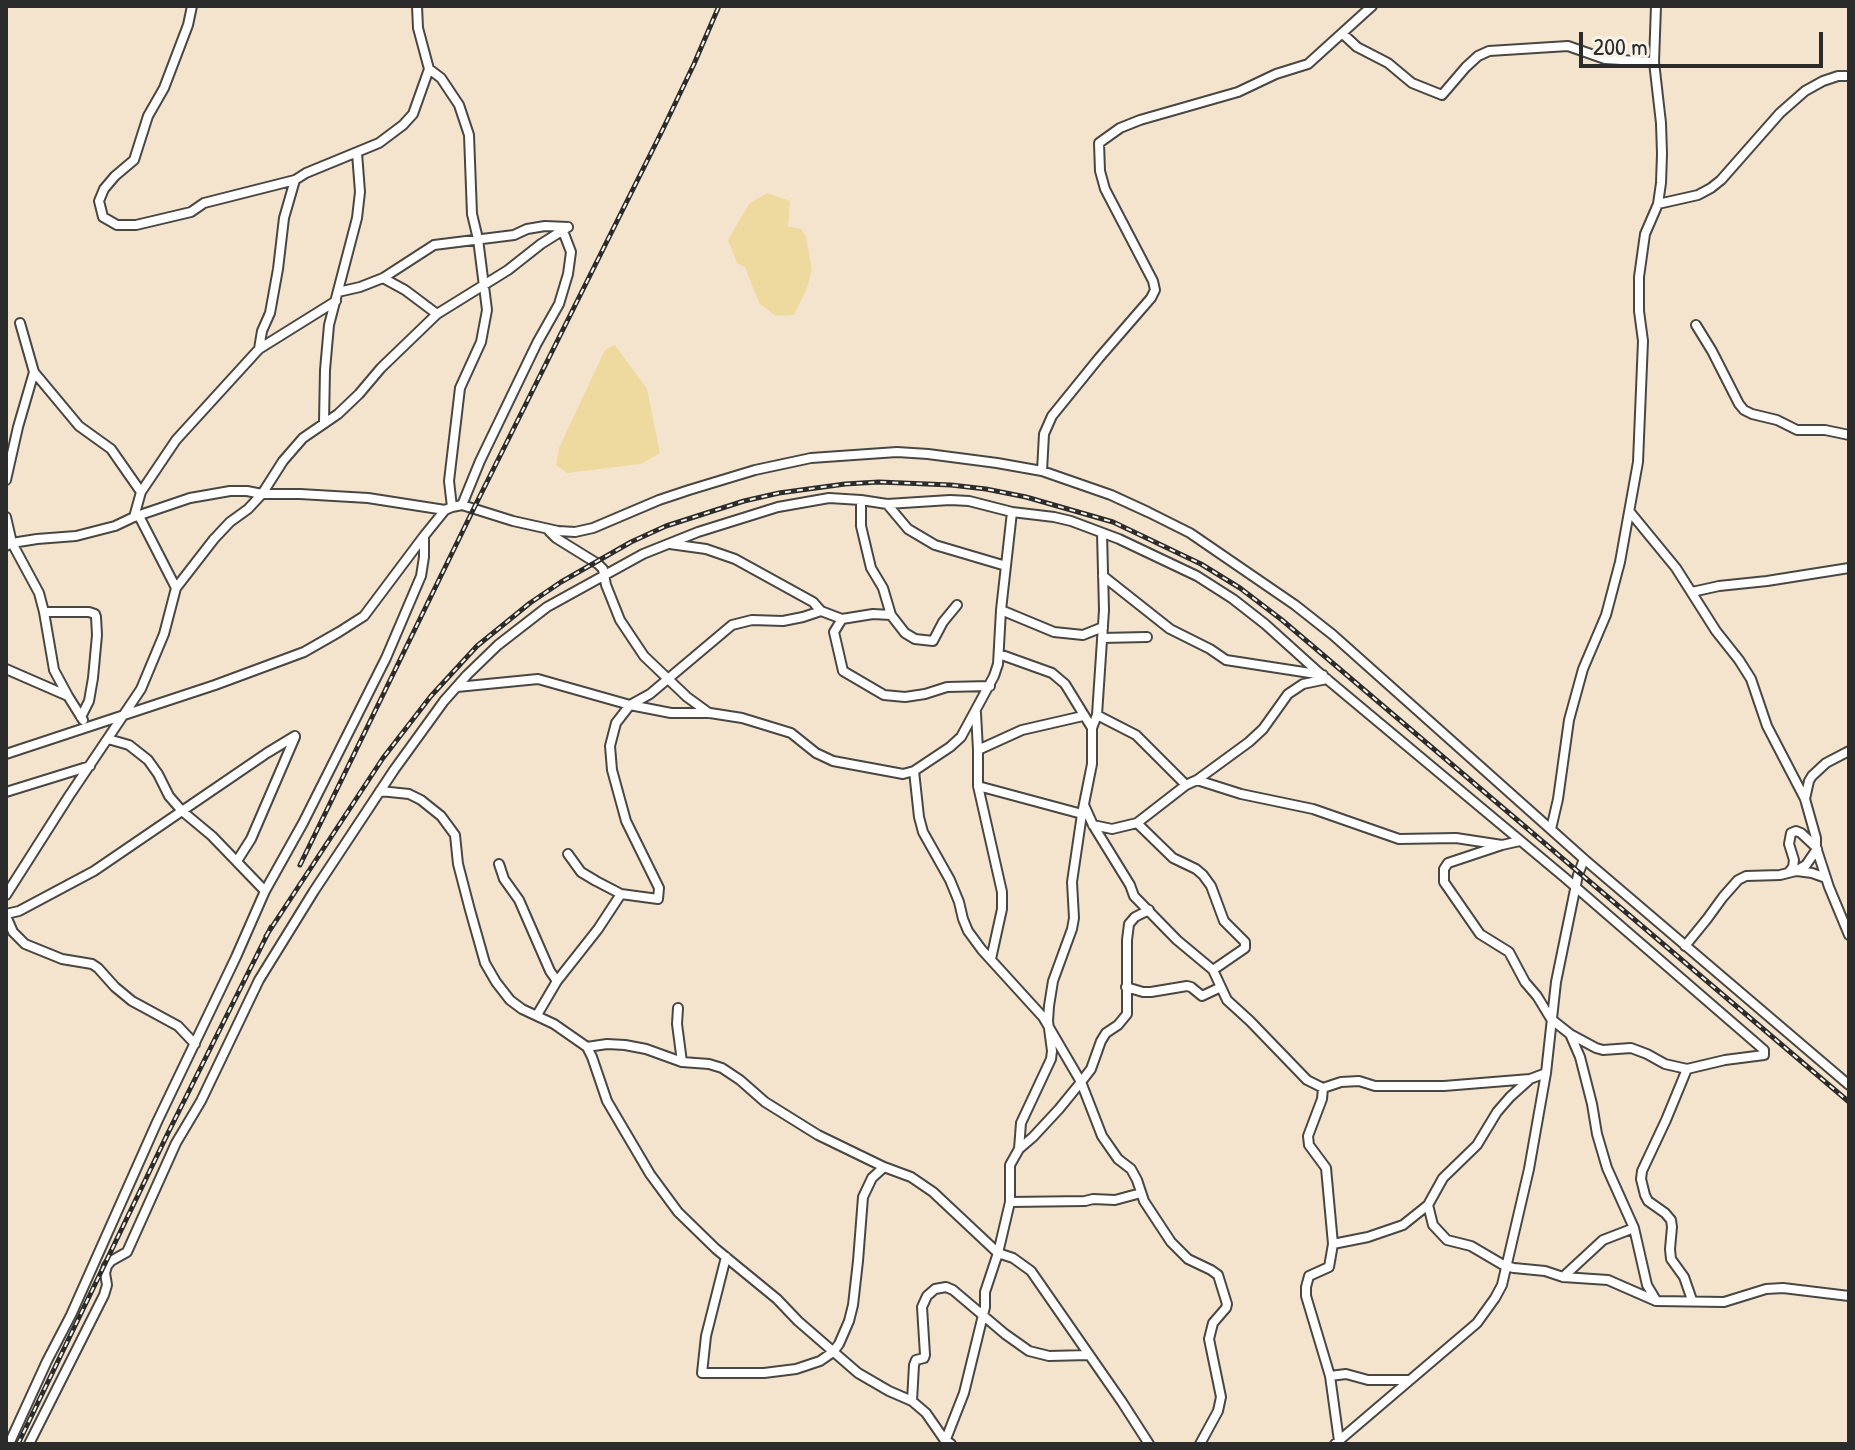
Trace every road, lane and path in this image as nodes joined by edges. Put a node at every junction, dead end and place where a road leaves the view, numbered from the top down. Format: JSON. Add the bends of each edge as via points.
{"nodes":[{"id":1,"x":192,"y":6,"type":"edge"},
{"id":2,"x":417,"y":6,"type":"edge"},
{"id":3,"x":1372,"y":6,"type":"edge"},
{"id":4,"x":1656,"y":6,"type":"edge"},
{"id":5,"x":1343,"y":34,"type":"junction"},
{"id":6,"x":1654,"y":62,"type":"junction"},
{"id":7,"x":429,"y":69,"type":"junction"},
{"id":8,"x":1849,"y":76,"type":"edge"},
{"id":9,"x":357,"y":153,"type":"junction"},
{"id":10,"x":295,"y":180,"type":"junction"},
{"id":11,"x":1658,"y":204,"type":"junction"},
{"id":12,"x":563,"y":231,"type":"junction"},
{"id":13,"x":478,"y":239,"type":"junction"},
{"id":14,"x":383,"y":278,"type":"junction"},
{"id":15,"x":483,"y":286,"type":"junction"},
{"id":16,"x":337,"y":296,"type":"junction"},
{"id":17,"x":437,"y":314,"type":"junction"},
{"id":18,"x":20,"y":323,"type":"dead end"},
{"id":19,"x":1696,"y":325,"type":"dead end"},
{"id":20,"x":259,"y":349,"type":"junction"},
{"id":21,"x":34,"y":372,"type":"junction"},
{"id":22,"x":324,"y":422,"type":"junction"},
{"id":23,"x":1849,"y":435,"type":"edge"},
{"id":24,"x":1042,"y":471,"type":"junction"},
{"id":25,"x":6,"y":480,"type":"edge"},
{"id":26,"x":141,"y":492,"type":"junction"},
{"id":27,"x":262,"y":494,"type":"junction"},
{"id":28,"x":861,"y":500,"type":"junction"},
{"id":29,"x":887,"y":504,"type":"junction"},
{"id":30,"x":453,"y":507,"type":"junction"},
{"id":31,"x":1012,"y":512,"type":"junction"},
{"id":32,"x":1630,"y":512,"type":"junction"},
{"id":33,"x":137,"y":516,"type":"junction"},
{"id":34,"x":6,"y":517,"type":"edge"},
{"id":35,"x":546,"y":528,"type":"junction"},
{"id":36,"x":1102,"y":533,"type":"junction"},
{"id":37,"x":424,"y":536,"type":"junction"},
{"id":38,"x":669,"y":543,"type":"junction"},
{"id":39,"x":9,"y":544,"type":"edge"},
{"id":40,"x":1006,"y":566,"type":"junction"},
{"id":41,"x":1849,"y":568,"type":"edge"},
{"id":42,"x":604,"y":575,"type":"junction"},
{"id":43,"x":1103,"y":576,"type":"junction"},
{"id":44,"x":176,"y":588,"type":"junction"},
{"id":45,"x":1692,"y":592,"type":"junction"},
{"id":46,"x":957,"y":605,"type":"dead end"},
{"id":47,"x":1001,"y":610,"type":"junction"},
{"id":48,"x":821,"y":611,"type":"junction"},
{"id":49,"x":44,"y":612,"type":"junction"},
{"id":50,"x":891,"y":615,"type":"junction"},
{"id":51,"x":842,"y":619,"type":"junction"},
{"id":52,"x":1103,"y":627,"type":"junction"},
{"id":53,"x":1147,"y":637,"type":"dead end"},
{"id":54,"x":1102,"y":638,"type":"junction"},
{"id":55,"x":999,"y":654,"type":"junction"},
{"id":56,"x":6,"y":669,"type":"edge"},
{"id":57,"x":1325,"y":677,"type":"junction"},
{"id":58,"x":667,"y":678,"type":"junction"},
{"id":59,"x":990,"y":686,"type":"junction"},
{"id":60,"x":456,"y":688,"type":"junction"},
{"id":61,"x":68,"y":696,"type":"junction"},
{"id":62,"x":630,"y":705,"type":"junction"},
{"id":63,"x":976,"y":712,"type":"junction"},
{"id":64,"x":710,"y":713,"type":"junction"},
{"id":65,"x":1097,"y":715,"type":"junction"},
{"id":66,"x":124,"y":716,"type":"junction"},
{"id":67,"x":1083,"y":716,"type":"junction"},
{"id":68,"x":81,"y":717,"type":"junction"},
{"id":69,"x":88,"y":728,"type":"junction"},
{"id":70,"x":1092,"y":728,"type":"junction"},
{"id":71,"x":108,"y":739,"type":"junction"},
{"id":72,"x":978,"y":750,"type":"junction"},
{"id":73,"x":1849,"y":751,"type":"edge"},
{"id":74,"x":6,"y":754,"type":"edge"},
{"id":75,"x":91,"y":765,"type":"junction"},
{"id":76,"x":914,"y":771,"type":"junction"},
{"id":77,"x":1197,"y":780,"type":"junction"},
{"id":78,"x":1186,"y":785,"type":"junction"},
{"id":79,"x":978,"y":786,"type":"junction"},
{"id":80,"x":380,"y":791,"type":"junction"},
{"id":81,"x":6,"y":792,"type":"edge"},
{"id":82,"x":1805,"y":799,"type":"junction"},
{"id":83,"x":1083,"y":810,"type":"junction"},
{"id":84,"x":182,"y":811,"type":"junction"},
{"id":85,"x":1137,"y":823,"type":"junction"},
{"id":86,"x":1093,"y":825,"type":"junction"},
{"id":87,"x":1551,"y":829,"type":"junction"},
{"id":88,"x":1520,"y":841,"type":"junction"},
{"id":89,"x":1502,"y":845,"type":"junction"},
{"id":90,"x":1817,"y":848,"type":"junction"},
{"id":91,"x":568,"y":854,"type":"dead end"},
{"id":92,"x":1584,"y":859,"type":"junction"},
{"id":93,"x":237,"y":861,"type":"junction"},
{"id":94,"x":499,"y":864,"type":"dead end"},
{"id":95,"x":1792,"y":872,"type":"junction"},
{"id":96,"x":1826,"y":878,"type":"junction"},
{"id":97,"x":1577,"y":888,"type":"junction"},
{"id":98,"x":265,"y":891,"type":"junction"},
{"id":99,"x":621,"y":894,"type":"junction"},
{"id":100,"x":6,"y":895,"type":"edge"},
{"id":101,"x":1149,"y":910,"type":"junction"},
{"id":102,"x":6,"y":915,"type":"edge"},
{"id":103,"x":1849,"y":935,"type":"edge"},
{"id":104,"x":1685,"y":946,"type":"junction"},
{"id":105,"x":991,"y":959,"type":"junction"},
{"id":106,"x":1213,"y":970,"type":"junction"},
{"id":107,"x":557,"y":981,"type":"junction"},
{"id":108,"x":1126,"y":987,"type":"junction"},
{"id":109,"x":1221,"y":987,"type":"junction"},
{"id":110,"x":678,"y":1008,"type":"dead end"},
{"id":111,"x":537,"y":1015,"type":"junction"},
{"id":112,"x":1551,"y":1019,"type":"junction"},
{"id":113,"x":1049,"y":1028,"type":"junction"},
{"id":114,"x":1570,"y":1034,"type":"junction"},
{"id":115,"x":195,"y":1044,"type":"junction"},
{"id":116,"x":587,"y":1047,"type":"junction"},
{"id":117,"x":682,"y":1062,"type":"junction"},
{"id":118,"x":1687,"y":1069,"type":"junction"},
{"id":119,"x":1546,"y":1073,"type":"junction"},
{"id":120,"x":1530,"y":1079,"type":"junction"},
{"id":121,"x":1081,"y":1082,"type":"junction"},
{"id":122,"x":1849,"y":1085,"type":"edge"},
{"id":123,"x":1323,"y":1088,"type":"junction"},
{"id":124,"x":1019,"y":1149,"type":"junction"},
{"id":125,"x":884,"y":1167,"type":"junction"},
{"id":126,"x":1141,"y":1193,"type":"junction"},
{"id":127,"x":1010,"y":1202,"type":"junction"},
{"id":128,"x":1428,"y":1205,"type":"junction"},
{"id":129,"x":1634,"y":1228,"type":"junction"},
{"id":130,"x":1333,"y":1244,"type":"junction"},
{"id":131,"x":998,"y":1253,"type":"junction"},
{"id":132,"x":726,"y":1257,"type":"junction"},
{"id":133,"x":1505,"y":1266,"type":"junction"},
{"id":134,"x":1563,"y":1277,"type":"junction"},
{"id":135,"x":1849,"y":1296,"type":"edge"},
{"id":136,"x":1692,"y":1300,"type":"junction"},
{"id":137,"x":1656,"y":1301,"type":"junction"},
{"id":138,"x":983,"y":1314,"type":"junction"},
{"id":139,"x":833,"y":1352,"type":"junction"},
{"id":140,"x":1088,"y":1355,"type":"junction"},
{"id":141,"x":1330,"y":1376,"type":"junction"},
{"id":142,"x":1410,"y":1380,"type":"junction"},
{"id":143,"x":912,"y":1401,"type":"junction"},
{"id":144,"x":946,"y":1442,"type":"edge"},
{"id":145,"x":1337,"y":1442,"type":"edge"},
{"id":146,"x":9,"y":1444,"type":"edge"},
{"id":147,"x":29,"y":1444,"type":"edge"},
{"id":148,"x":1149,"y":1444,"type":"edge"},
{"id":149,"x":1200,"y":1444,"type":"edge"}],
"edges":[{"from":1,"to":10,"type":"street","via":[[134,160],[104,189],[99,201],[103,217],[117,225],[136,225]]},
{"from":2,"to":7,"type":"street"},
{"from":3,"to":5,"type":"street"},
{"from":4,"to":6,"type":"street"},
{"from":5,"to":6,"type":"street","via":[[1412,83],[1442,95],[1466,67],[1489,51],[1568,46],[1605,59]]},
{"from":5,"to":24,"type":"street","via":[[1308,64],[1238,92],[1140,120],[1099,143],[1105,189],[1155,290],[1052,416],[1044,434]]},
{"from":6,"to":11,"type":"street","via":[[1662,154]]},
{"from":7,"to":9,"type":"street","via":[[413,114],[379,143]]},
{"from":7,"to":13,"type":"street","via":[[459,105],[469,135]]},
{"from":8,"to":11,"type":"street","via":[[1805,91],[1711,188]]},
{"from":9,"to":10,"type":"street"},
{"from":9,"to":16,"type":"street","via":[[357,218]]},
{"from":10,"to":20,"type":"street"},
{"from":11,"to":32,"type":"street","via":[[1645,234],[1639,277],[1643,341],[1638,462]]},
{"from":12,"to":13,"type":"street","via":[[568,227],[545,226]]},
{"from":12,"to":15,"type":"street"},
{"from":12,"to":30,"type":"street","via":[[571,252],[559,304]]},
{"from":13,"to":14,"type":"street","via":[[434,245]]},
{"from":13,"to":15,"type":"street"},
{"from":14,"to":16,"type":"street"},
{"from":14,"to":17,"type":"street"},
{"from":15,"to":17,"type":"street"},
{"from":15,"to":30,"type":"street","via":[[487,310],[481,342],[460,388],[449,481]]},
{"from":16,"to":20,"type":"street"},
{"from":16,"to":22,"type":"street","via":[[327,344]]},
{"from":17,"to":22,"type":"street"},
{"from":18,"to":21,"type":"street"},
{"from":19,"to":23,"type":"street","via":[[1744,410],[1797,430]]},
{"from":20,"to":26,"type":"street","via":[[176,440]]},
{"from":21,"to":25,"type":"street"},
{"from":21,"to":26,"type":"street","via":[[79,426],[111,449]]},
{"from":22,"to":27,"type":"street","via":[[283,461]]},
{"from":24,"to":35,"type":"street","via":[[928,454],[811,458],[689,490],[593,528]]},
{"from":24,"to":87,"type":"street","via":[[1148,512],[1242,567],[1333,635]]},
{"from":26,"to":33,"type":"street"},
{"from":27,"to":30,"type":"street"},
{"from":27,"to":33,"type":"street","via":[[230,491],[190,498]]},
{"from":27,"to":44,"type":"street","via":[[222,530]]},
{"from":28,"to":29,"type":"street"},
{"from":28,"to":38,"type":"street","via":[[829,498],[778,507]]},
{"from":28,"to":50,"type":"street","via":[[866,553]]},
{"from":29,"to":31,"type":"street","via":[[969,501]]},
{"from":29,"to":40,"type":"street","via":[[908,529],[935,545]]},
{"from":30,"to":35,"type":"street"},
{"from":30,"to":37,"type":"street"},
{"from":31,"to":36,"type":"street","via":[[1054,517]]},
{"from":31,"to":40,"type":"street"},
{"from":32,"to":45,"type":"street"},
{"from":32,"to":87,"type":"street","via":[[1606,615],[1569,720]]},
{"from":33,"to":39,"type":"street","via":[[76,536]]},
{"from":33,"to":44,"type":"street"},
{"from":34,"to":39,"type":"street"},
{"from":35,"to":42,"type":"street","via":[[595,561]]},
{"from":36,"to":43,"type":"street"},
{"from":36,"to":57,"type":"street","via":[[1197,576],[1233,599]]},
{"from":37,"to":66,"type":"street","via":[[364,616],[339,632],[304,652]]},
{"from":37,"to":98,"type":"street","via":[[421,576],[386,658]]},
{"from":38,"to":42,"type":"street"},
{"from":38,"to":48,"type":"street","via":[[735,559]]},
{"from":39,"to":49,"type":"street","via":[[35,584]]},
{"from":40,"to":47,"type":"street"},
{"from":41,"to":45,"type":"street"},
{"from":42,"to":58,"type":"street","via":[[620,620],[644,656]]},
{"from":42,"to":60,"type":"street","via":[[547,607],[498,645]]},
{"from":43,"to":52,"type":"street"},
{"from":43,"to":57,"type":"street","via":[[1170,629],[1226,660]]},
{"from":44,"to":66,"type":"street","via":[[164,634]]},
{"from":45,"to":82,"type":"street","via":[[1751,679],[1767,726]]},
{"from":46,"to":50,"type":"street","via":[[933,641],[905,633]]},
{"from":47,"to":52,"type":"street","via":[[1054,632],[1083,635]]},
{"from":47,"to":55,"type":"street"},
{"from":48,"to":51,"type":"street"},
{"from":48,"to":58,"type":"street","via":[[732,625]]},
{"from":49,"to":61,"type":"street","via":[[54,670]]},
{"from":49,"to":68,"type":"street","via":[[95,614],[93,678]]},
{"from":50,"to":51,"type":"street"},
{"from":51,"to":59,"type":"street","via":[[834,632],[843,671],[884,695]]},
{"from":52,"to":54,"type":"street"},
{"from":53,"to":54,"type":"street"},
{"from":54,"to":65,"type":"street"},
{"from":55,"to":59,"type":"street"},
{"from":55,"to":67,"type":"street","via":[[1052,673],[1065,684]]},
{"from":56,"to":61,"type":"street"},
{"from":57,"to":77,"type":"street","via":[[1288,694],[1263,729]]},
{"from":57,"to":88,"type":"street"},
{"from":58,"to":62,"type":"street"},
{"from":58,"to":64,"type":"street"},
{"from":59,"to":63,"type":"street"},
{"from":60,"to":62,"type":"street","via":[[538,679]]},
{"from":60,"to":80,"type":"street"},
{"from":61,"to":68,"type":"street"},
{"from":62,"to":64,"type":"street"},
{"from":62,"to":99,"type":"street","via":[[612,735],[612,770],[626,821],[659,888],[658,899]]},
{"from":63,"to":72,"type":"street"},
{"from":63,"to":76,"type":"street","via":[[961,737]]},
{"from":64,"to":76,"type":"street","via":[[791,733],[833,761],[903,774]]},
{"from":65,"to":70,"type":"street"},
{"from":65,"to":78,"type":"street","via":[[1136,735]]},
{"from":66,"to":69,"type":"street"},
{"from":66,"to":71,"type":"street"},
{"from":67,"to":70,"type":"street"},
{"from":67,"to":72,"type":"street","via":[[1022,730]]},
{"from":68,"to":69,"type":"street"},
{"from":69,"to":74,"type":"street"},
{"from":70,"to":83,"type":"street"},
{"from":71,"to":75,"type":"street"},
{"from":71,"to":84,"type":"street","via":[[129,745],[148,760]]},
{"from":72,"to":79,"type":"street"},
{"from":73,"to":82,"type":"street","via":[[1812,776]]},
{"from":75,"to":81,"type":"street"},
{"from":75,"to":100,"type":"street"},
{"from":76,"to":105,"type":"street","via":[[923,832],[950,880],[968,931]]},
{"from":77,"to":78,"type":"street"},
{"from":77,"to":89,"type":"street","via":[[1313,809],[1399,839],[1456,838]]},
{"from":78,"to":85,"type":"street"},
{"from":79,"to":83,"type":"street"},
{"from":79,"to":105,"type":"street","via":[[1002,892]]},
{"from":80,"to":111,"type":"street","via":[[421,800],[455,835],[485,963],[510,1000]]},
{"from":80,"to":147,"type":"street","via":[[259,980],[127,1252],[107,1266],[104,1295]]},
{"from":82,"to":90,"type":"street"},
{"from":83,"to":86,"type":"street"},
{"from":83,"to":113,"type":"street","via":[[1072,882],[1074,918],[1053,981]]},
{"from":84,"to":93,"type":"street"},
{"from":84,"to":93,"type":"street","via":[[295,736]]},
{"from":84,"to":102,"type":"street","via":[[94,871]]},
{"from":85,"to":86,"type":"street","via":[[1112,829]]},
{"from":85,"to":106,"type":"street","via":[[1173,858],[1203,875],[1224,921],[1245,942],[1245,948]]},
{"from":86,"to":101,"type":"street","via":[[1134,896]]},
{"from":87,"to":92,"type":"street"},
{"from":88,"to":89,"type":"street"},
{"from":88,"to":97,"type":"street"},
{"from":89,"to":112,"type":"street","via":[[1448,863],[1444,882],[1480,934],[1509,952]]},
{"from":90,"to":95,"type":"street","via":[[1806,865]]},
{"from":90,"to":95,"type":"street","via":[[1801,833],[1791,833]]},
{"from":90,"to":96,"type":"street"},
{"from":91,"to":99,"type":"street","via":[[581,872]]},
{"from":92,"to":97,"type":"street"},
{"from":92,"to":104,"type":"street"},
{"from":93,"to":98,"type":"street"},
{"from":94,"to":107,"type":"street"},
{"from":95,"to":96,"type":"street"},
{"from":95,"to":104,"type":"street","via":[[1738,880]]},
{"from":96,"to":103,"type":"street"},
{"from":97,"to":112,"type":"street"},
{"from":97,"to":118,"type":"street","via":[[1765,1052]]},
{"from":98,"to":115,"type":"street"},
{"from":99,"to":107,"type":"street"},
{"from":101,"to":106,"type":"street"},
{"from":101,"to":108,"type":"street","via":[[1129,924]]},
{"from":102,"to":115,"type":"street","via":[[25,944],[92,964],[132,1001],[178,1026]]},
{"from":104,"to":122,"type":"street"},
{"from":105,"to":113,"type":"street"},
{"from":106,"to":109,"type":"street"},
{"from":107,"to":111,"type":"street"},
{"from":108,"to":109,"type":"street","via":[[1151,992],[1187,986],[1202,996]]},
{"from":108,"to":121,"type":"street","via":[[1127,1014],[1106,1033]]},
{"from":109,"to":123,"type":"street","via":[[1227,1000],[1307,1080]]},
{"from":110,"to":117,"type":"street"},
{"from":111,"to":116,"type":"street"},
{"from":112,"to":114,"type":"street"},
{"from":112,"to":119,"type":"street"},
{"from":113,"to":121,"type":"street"},
{"from":113,"to":124,"type":"street","via":[[1051,1059],[1021,1123]]},
{"from":114,"to":118,"type":"street","via":[[1603,1050],[1631,1048]]},
{"from":114,"to":129,"type":"street","via":[[1607,1168]]},
{"from":115,"to":146,"type":"street"},
{"from":116,"to":117,"type":"street","via":[[625,1045]]},
{"from":116,"to":132,"type":"street","via":[[607,1101],[657,1183]]},
{"from":117,"to":125,"type":"street","via":[[722,1068],[818,1135]]},
{"from":118,"to":136,"type":"street","via":[[1641,1179],[1648,1201],[1671,1220],[1671,1259]]},
{"from":119,"to":120,"type":"street"},
{"from":119,"to":133,"type":"street"},
{"from":120,"to":123,"type":"street","via":[[1384,1087],[1359,1081]]},
{"from":120,"to":128,"type":"street","via":[[1443,1178]]},
{"from":121,"to":124,"type":"street"},
{"from":121,"to":126,"type":"street","via":[[1102,1136],[1131,1169]]},
{"from":123,"to":130,"type":"street","via":[[1308,1136],[1326,1168]]},
{"from":124,"to":127,"type":"street","via":[[1010,1165]]},
{"from":125,"to":131,"type":"street","via":[[933,1192]]},
{"from":125,"to":139,"type":"street","via":[[863,1197],[853,1305]]},
{"from":126,"to":127,"type":"street","via":[[1115,1200]]},
{"from":126,"to":149,"type":"street","via":[[1171,1242],[1188,1259],[1218,1275],[1227,1304],[1209,1339],[1221,1397]]},
{"from":127,"to":131,"type":"street"},
{"from":128,"to":130,"type":"street","via":[[1395,1229]]},
{"from":128,"to":133,"type":"street","via":[[1433,1225],[1447,1240],[1471,1246]]},
{"from":129,"to":134,"type":"street","via":[[1603,1240]]},
{"from":129,"to":137,"type":"street","via":[[1647,1285]]},
{"from":130,"to":141,"type":"street","via":[[1329,1267],[1309,1276],[1306,1287]]},
{"from":131,"to":138,"type":"street"},
{"from":131,"to":140,"type":"street","via":[[1031,1271]]},
{"from":132,"to":139,"type":"street"},
{"from":132,"to":139,"type":"street","via":[[702,1373],[796,1369]]},
{"from":133,"to":134,"type":"street"},
{"from":133,"to":142,"type":"street","via":[[1502,1285],[1477,1323]]},
{"from":134,"to":137,"type":"street","via":[[1608,1280]]},
{"from":135,"to":136,"type":"street","via":[[1783,1288],[1724,1302]]},
{"from":136,"to":137,"type":"street"},
{"from":138,"to":140,"type":"street","via":[[1037,1354]]},
{"from":138,"to":143,"type":"street","via":[[946,1287],[927,1296],[922,1307],[925,1355],[914,1365]]},
{"from":138,"to":144,"type":"street"},
{"from":139,"to":143,"type":"street","via":[[858,1373]]},
{"from":140,"to":148,"type":"street"},
{"from":141,"to":142,"type":"street"},
{"from":141,"to":145,"type":"street"},
{"from":142,"to":145,"type":"street"},
{"from":143,"to":144,"type":"street"}]}
